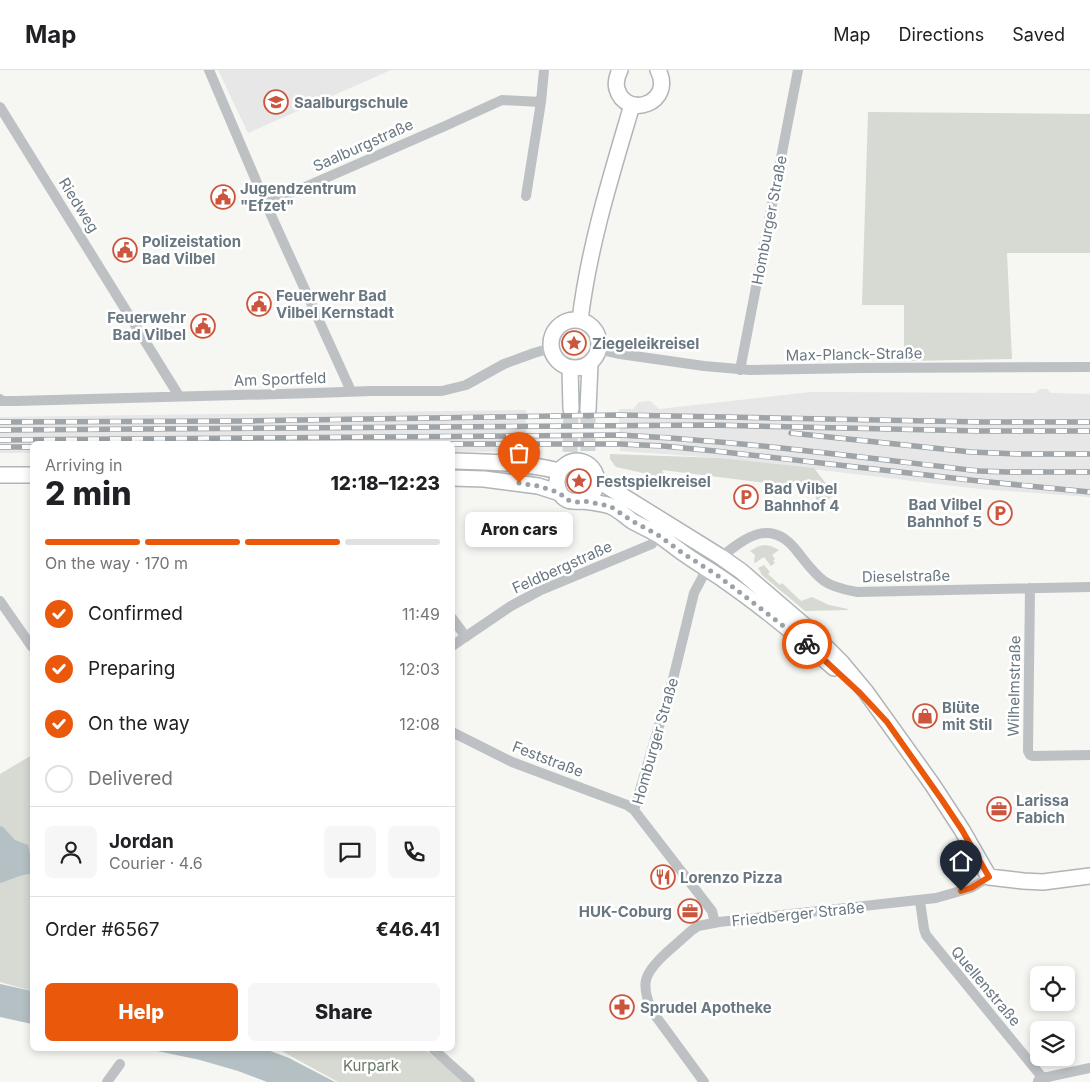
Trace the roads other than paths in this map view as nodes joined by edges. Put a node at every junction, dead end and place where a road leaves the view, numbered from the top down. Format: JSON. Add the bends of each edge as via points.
{"nodes":[{"id":1,"x":209,"y":70,"type":"edge"},
{"id":2,"x":544,"y":70,"type":"edge"},
{"id":3,"x":658,"y":70,"type":"edge"},
{"id":4,"x":798,"y":70,"type":"edge"},
{"id":5,"x":618,"y":71,"type":"edge"},
{"id":6,"x":541,"y":102,"type":"junction"},
{"id":7,"x":632,"y":104,"type":"junction"},
{"id":8,"x":0,"y":107,"type":"edge"},
{"id":9,"x":526,"y":196,"type":"dead end"},
{"id":10,"x":266,"y":204,"type":"junction"},
{"id":11,"x":580,"y":320,"type":"junction"},
{"id":12,"x":551,"y":348,"type":"junction"},
{"id":13,"x":598,"y":349,"type":"junction"},
{"id":14,"x":590,"y":363,"type":"junction"},
{"id":15,"x":570,"y":368,"type":"junction"},
{"id":16,"x":1090,"y":368,"type":"edge"},
{"id":17,"x":740,"y":370,"type":"junction"},
{"id":18,"x":351,"y":391,"type":"junction"},
{"id":19,"x":179,"y":396,"type":"junction"},
{"id":20,"x":1,"y":400,"type":"edge"},
{"id":21,"x":571,"y":410,"type":"tunnel mouth"},
{"id":22,"x":588,"y":410,"type":"tunnel mouth"},
{"id":23,"x":455,"y":462,"type":"edge"},
{"id":24,"x":566,"y":462,"type":"junction"},
{"id":25,"x":0,"y":475,"type":"edge"},
{"id":26,"x":30,"y":475,"type":"edge"},
{"id":27,"x":455,"y":478,"type":"edge"},
{"id":28,"x":597,"y":480,"type":"junction"},
{"id":29,"x":560,"y":493,"type":"junction"},
{"id":30,"x":583,"y":501,"type":"junction"},
{"id":31,"x":658,"y":535,"type":"junction"},
{"id":32,"x":721,"y":557,"type":"junction"},
{"id":33,"x":708,"y":569,"type":"junction"},
{"id":34,"x":1090,"y":587,"type":"edge"},
{"id":35,"x":1030,"y":588,"type":"junction"},
{"id":36,"x":0,"y":601,"type":"edge"},
{"id":37,"x":455,"y":622,"type":"edge"},
{"id":38,"x":466,"y":637,"type":"junction"},
{"id":39,"x":30,"y":644,"type":"edge"},
{"id":40,"x":455,"y":644,"type":"edge"},
{"id":41,"x":887,"y":722,"type":"junction"},
{"id":42,"x":455,"y":734,"type":"edge"},
{"id":43,"x":1090,"y":755,"type":"edge"},
{"id":44,"x":634,"y":810,"type":"junction"},
{"id":45,"x":1090,"y":876,"type":"edge"},
{"id":46,"x":989,"y":877,"type":"junction"},
{"id":47,"x":920,"y":901,"type":"junction"},
{"id":48,"x":715,"y":923,"type":"junction"},
{"id":49,"x":435,"y":1051,"type":"edge"},
{"id":50,"x":120,"y":1064,"type":"dead end"},
{"id":51,"x":1090,"y":1068,"type":"edge"},
{"id":52,"x":1042,"y":1081,"type":"edge"},
{"id":53,"x":107,"y":1082,"type":"edge"},
{"id":54,"x":470,"y":1082,"type":"edge"},
{"id":55,"x":704,"y":1082,"type":"edge"}],
"edges":[{"from":1,"to":10,"type":"street"},
{"from":2,"to":6,"type":"street"},
{"from":3,"to":7,"type":"main road","via":[[662,84],[657,97],[646,105]]},
{"from":4,"to":17,"type":"street","name":"Homburger Straße"},
{"from":5,"to":7,"type":"main road","via":[[618,92]]},
{"from":6,"to":9,"type":"street"},
{"from":6,"to":10,"type":"street","name":"Saalburgstraße","via":[[502,100]]},
{"from":7,"to":11,"type":"main road","via":[[598,221]]},
{"from":8,"to":19,"type":"street","name":"Riedweg"},
{"from":10,"to":18,"type":"street"},
{"from":11,"to":12,"type":"main road","via":[[571,320],[555,330]]},
{"from":11,"to":13,"type":"main road","via":[[597,334]]},
{"from":12,"to":15,"type":"main road","via":[[561,364]]},
{"from":12,"to":18,"type":"street","name":"Am Sportfeld","via":[[504,364],[466,385],[442,391]]},
{"from":13,"to":14,"type":"main road"},
{"from":13,"to":17,"type":"street","name":"Max-Planck-Straße"},
{"from":14,"to":15,"type":"main road"},
{"from":14,"to":22,"type":"main road"},
{"from":15,"to":21,"type":"main road"},
{"from":16,"to":17,"type":"street","name":"Max-Planck-Straße"},
{"from":18,"to":19,"type":"street","name":"Am Sportfeld"},
{"from":19,"to":20,"type":"street","name":"Am Sportfeld"},
{"from":23,"to":24,"type":"main road","via":[[540,466]]},
{"from":24,"to":28,"type":"main road","via":[[588,458]]},
{"from":24,"to":29,"type":"main road","via":[[557,478]]},
{"from":25,"to":26,"type":"main road"},
{"from":27,"to":29,"type":"main road","via":[[538,486]]},
{"from":28,"to":30,"type":"main road","via":[[594,493]]},
{"from":28,"to":32,"type":"main road"},
{"from":29,"to":30,"type":"main road","via":[[570,501]]},
{"from":30,"to":31,"type":"main road","via":[[610,506]]},
{"from":31,"to":33,"type":"main road"},
{"from":31,"to":38,"type":"street","name":"Feldbergstraße","via":[[652,544],[524,599]]},
{"from":32,"to":33,"type":"main road"},
{"from":32,"to":35,"type":"street","name":"Dieselstraße","via":[[744,538],[777,534],[792,544],[825,582],[848,590]]},
{"from":32,"to":41,"type":"main road","via":[[820,640],[857,680]]},
{"from":33,"to":41,"type":"main road","via":[[812,648]]},
{"from":33,"to":44,"type":"street","name":"Homburger Straße","via":[[694,593],[673,679]]},
{"from":34,"to":35,"type":"street","name":"Dieselstraße"},
{"from":35,"to":43,"type":"street","name":"Wilhelmstraße","via":[[1028,751],[1033,756]]},
{"from":36,"to":39,"type":"street"},
{"from":37,"to":38,"type":"street"},
{"from":38,"to":40,"type":"street","name":"Feldbergstraße"},
{"from":41,"to":46,"type":"main road","via":[[962,830]]},
{"from":42,"to":44,"type":"street","name":"Feststraße","via":[[512,762]]},
{"from":44,"to":48,"type":"street","name":"Homburger Straße","via":[[712,911]]},
{"from":45,"to":46,"type":"main road","via":[[1042,882]]},
{"from":46,"to":47,"type":"street","name":"Friedberger Straße","via":[[971,888]]},
{"from":47,"to":48,"type":"street","name":"Friedberger Straße"},
{"from":47,"to":52,"type":"street","name":"Quellenstraße","via":[[926,936]]},
{"from":48,"to":55,"type":"street","name":"Friedberger Straße","via":[[692,930],[653,966],[646,981],[647,1000],[652,1011]]},
{"from":49,"to":54,"type":"street"},
{"from":50,"to":53,"type":"street"},
{"from":51,"to":52,"type":"street"}]}
